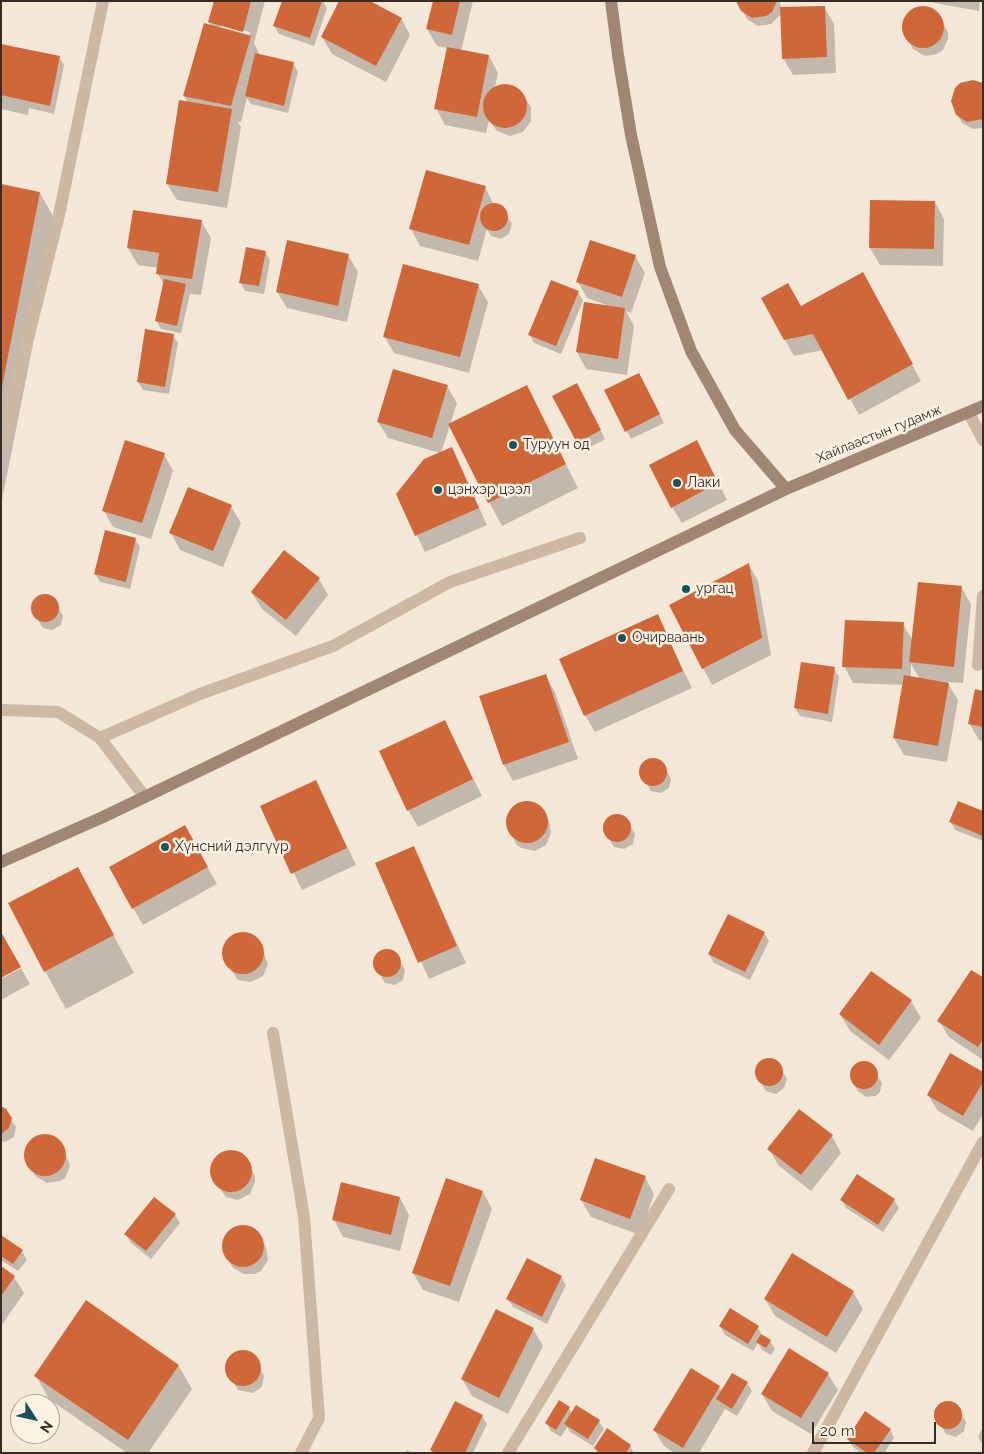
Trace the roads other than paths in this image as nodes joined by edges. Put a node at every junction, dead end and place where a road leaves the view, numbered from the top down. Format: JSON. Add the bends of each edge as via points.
{"nodes":[{"id":1,"x":103,"y":1,"type":"edge"},
{"id":2,"x":611,"y":1,"type":"edge"},
{"id":3,"x":983,"y":406,"type":"edge"},
{"id":4,"x":968,"y":413,"type":"junction"},
{"id":5,"x":983,"y":440,"type":"edge"},
{"id":6,"x":1,"y":445,"type":"edge"},
{"id":7,"x":786,"y":489,"type":"junction"},
{"id":8,"x":580,"y":538,"type":"dead end"},
{"id":9,"x":983,"y":596,"type":"edge"},
{"id":10,"x":978,"y":665,"type":"dead end"},
{"id":11,"x":1,"y":710,"type":"edge"},
{"id":12,"x":100,"y":738,"type":"junction"},
{"id":13,"x":145,"y":797,"type":"junction"},
{"id":14,"x":1,"y":862,"type":"edge"},
{"id":15,"x":273,"y":1033,"type":"dead end"},
{"id":16,"x":983,"y":1142,"type":"edge"},
{"id":17,"x":669,"y":1189,"type":"dead end"},
{"id":18,"x":301,"y":1453,"type":"edge"},
{"id":19,"x":508,"y":1453,"type":"edge"},
{"id":20,"x":813,"y":1453,"type":"edge"}],
"edges":[{"from":1,"to":6,"type":"street","via":[[59,215]]},
{"from":2,"to":7,"type":"main road","via":[[632,135],[660,267],[691,351],[735,430]]},
{"from":3,"to":4,"type":"main road","name":"Хайлаастын гудамж"},
{"from":4,"to":5,"type":"street"},
{"from":4,"to":7,"type":"main road","name":"Хайлаастын гудамж"},
{"from":7,"to":13,"type":"main road","name":"Хайлаастын гудамж"},
{"from":8,"to":12,"type":"street","via":[[450,582],[333,646],[200,694]]},
{"from":9,"to":10,"type":"street"},
{"from":11,"to":12,"type":"street","via":[[58,712]]},
{"from":12,"to":13,"type":"street"},
{"from":13,"to":14,"type":"main road","name":"Хайлаастын гудамж"},
{"from":15,"to":18,"type":"street","via":[[304,1217],[320,1418]]},
{"from":16,"to":20,"type":"street"},
{"from":17,"to":19,"type":"street"}]}
